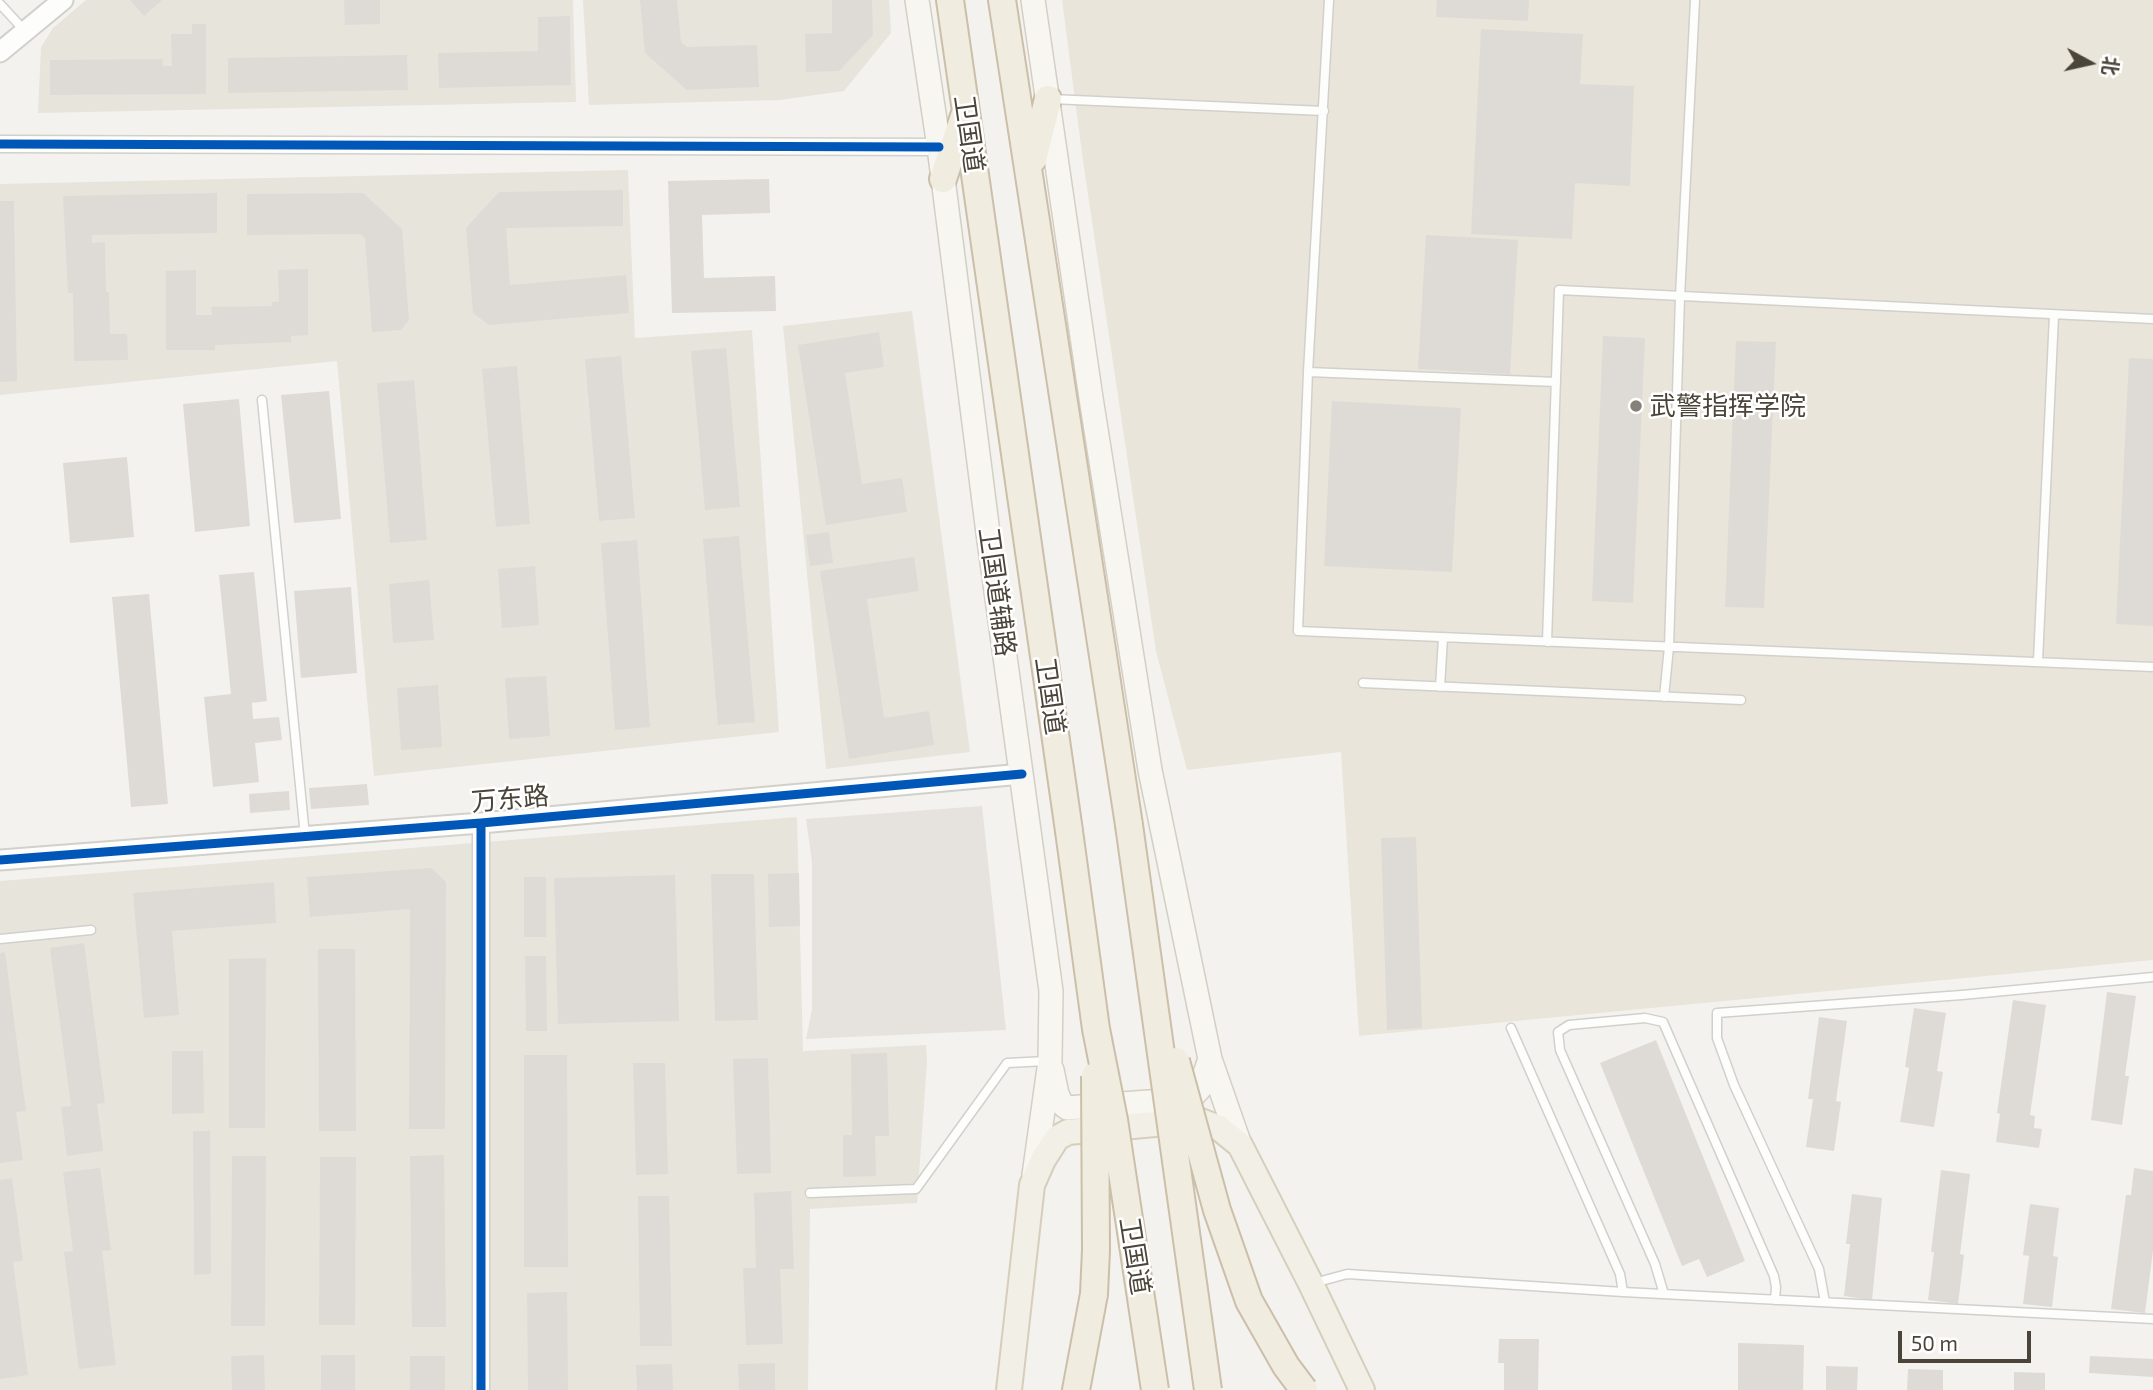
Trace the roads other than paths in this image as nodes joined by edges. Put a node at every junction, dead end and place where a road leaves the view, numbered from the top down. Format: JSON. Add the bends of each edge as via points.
{"nodes":[{"id":1,"x":63,"y":0,"type":"edge"},
{"id":2,"x":918,"y":0,"type":"edge"},
{"id":3,"x":950,"y":0,"type":"edge"},
{"id":4,"x":1003,"y":0,"type":"edge"},
{"id":5,"x":1033,"y":0,"type":"edge"},
{"id":6,"x":1329,"y":0,"type":"edge"},
{"id":7,"x":1695,"y":0,"type":"edge"},
{"id":8,"x":0,"y":4,"type":"edge"},
{"id":9,"x":26,"y":32,"type":"junction"},
{"id":10,"x":0,"y":52,"type":"edge"},
{"id":11,"x":1011,"y":52,"type":"junction"},
{"id":12,"x":1048,"y":99,"type":"junction"},
{"id":13,"x":966,"y":111,"type":"junction"},
{"id":14,"x":1324,"y":111,"type":"junction"},
{"id":15,"x":0,"y":144,"type":"edge"},
{"id":16,"x":939,"y":147,"type":"junction"},
{"id":17,"x":1030,"y":171,"type":"junction"},
{"id":18,"x":943,"y":179,"type":"junction"},
{"id":19,"x":1680,"y":297,"type":"junction"},
{"id":20,"x":2054,"y":315,"type":"junction"},
{"id":21,"x":2153,"y":319,"type":"edge"},
{"id":22,"x":1308,"y":372,"type":"junction"},
{"id":23,"x":1556,"y":382,"type":"junction"},
{"id":24,"x":262,"y":400,"type":"dead end"},
{"id":25,"x":1443,"y":638,"type":"junction"},
{"id":26,"x":1546,"y":642,"type":"junction"},
{"id":27,"x":1669,"y":647,"type":"junction"},
{"id":28,"x":2038,"y":661,"type":"junction"},
{"id":29,"x":2153,"y":667,"type":"edge"},
{"id":30,"x":1363,"y":684,"type":"dead end"},
{"id":31,"x":1440,"y":687,"type":"junction"},
{"id":32,"x":1664,"y":696,"type":"junction"},
{"id":33,"x":1741,"y":700,"type":"dead end"},
{"id":34,"x":1022,"y":774,"type":"junction"},
{"id":35,"x":481,"y":823,"type":"junction"},
{"id":36,"x":305,"y":836,"type":"junction"},
{"id":37,"x":0,"y":860,"type":"edge"},
{"id":38,"x":91,"y":930,"type":"dead end"},
{"id":39,"x":0,"y":939,"type":"edge"},
{"id":40,"x":1147,"y":957,"type":"junction"},
{"id":41,"x":2153,"y":977,"type":"edge"},
{"id":42,"x":1511,"y":1028,"type":"dead end"},
{"id":43,"x":1096,"y":1029,"type":"junction"},
{"id":44,"x":1210,"y":1059,"type":"junction"},
{"id":45,"x":1050,"y":1060,"type":"junction"},
{"id":46,"x":1240,"y":1145,"type":"junction"},
{"id":47,"x":1032,"y":1185,"type":"junction"},
{"id":48,"x":810,"y":1194,"type":"dead end"},
{"id":49,"x":1311,"y":1284,"type":"junction"},
{"id":50,"x":1623,"y":1292,"type":"junction"},
{"id":51,"x":1664,"y":1294,"type":"junction"},
{"id":52,"x":1775,"y":1300,"type":"junction"},
{"id":53,"x":1825,"y":1302,"type":"junction"},
{"id":54,"x":2153,"y":1319,"type":"edge"},
{"id":55,"x":481,"y":1390,"type":"edge"},
{"id":56,"x":1009,"y":1390,"type":"edge"},
{"id":57,"x":1076,"y":1390,"type":"edge"},
{"id":58,"x":1155,"y":1390,"type":"edge"},
{"id":59,"x":1208,"y":1390,"type":"edge"},
{"id":60,"x":1304,"y":1390,"type":"edge"},
{"id":61,"x":1362,"y":1390,"type":"edge"}],
"edges":[{"from":1,"to":9,"type":"street"},
{"from":2,"to":16,"type":"main road","name":"卫国道辅路"},
{"from":3,"to":13,"type":"highway","name":"卫国道"},
{"from":4,"to":11,"type":"highway","name":"卫国道"},
{"from":5,"to":12,"type":"main road"},
{"from":6,"to":14,"type":"lane"},
{"from":7,"to":19,"type":"lane"},
{"from":8,"to":9,"type":"lane"},
{"from":9,"to":10,"type":"street"},
{"from":11,"to":12,"type":"main road"},
{"from":11,"to":17,"type":"highway","name":"卫国道"},
{"from":12,"to":14,"type":"lane"},
{"from":12,"to":17,"type":"highway"},
{"from":12,"to":44,"type":"main road","via":[[1137,694]]},
{"from":13,"to":18,"type":"highway"},
{"from":13,"to":43,"type":"highway","name":"卫国道","bridge":true},
{"from":14,"to":22,"type":"lane"},
{"from":15,"to":16,"type":"street"},
{"from":16,"to":18,"type":"main road","name":"卫国道辅路"},
{"from":17,"to":40,"type":"highway","name":"卫国道","bridge":true},
{"from":18,"to":34,"type":"main road","name":"卫国道辅路"},
{"from":19,"to":20,"type":"lane"},
{"from":19,"to":23,"type":"lane","via":[[1559,290]]},
{"from":19,"to":27,"type":"lane"},
{"from":20,"to":21,"type":"lane"},
{"from":20,"to":28,"type":"lane"},
{"from":22,"to":23,"type":"lane"},
{"from":22,"to":25,"type":"lane","via":[[1298,631]]},
{"from":23,"to":26,"type":"lane"},
{"from":24,"to":36,"type":"lane"},
{"from":25,"to":26,"type":"lane"},
{"from":25,"to":31,"type":"lane"},
{"from":26,"to":27,"type":"lane"},
{"from":27,"to":28,"type":"lane"},
{"from":27,"to":32,"type":"lane"},
{"from":28,"to":29,"type":"lane"},
{"from":30,"to":31,"type":"lane"},
{"from":31,"to":32,"type":"lane"},
{"from":32,"to":33,"type":"lane"},
{"from":34,"to":35,"type":"street","name":"万东路"},
{"from":34,"to":45,"type":"main road","name":"卫国道辅路","via":[[1051,991]]},
{"from":35,"to":36,"type":"street","name":"万东路"},
{"from":35,"to":55,"type":"street"},
{"from":36,"to":37,"type":"street","name":"万东路"},
{"from":38,"to":39,"type":"lane"},
{"from":40,"to":59,"type":"highway","name":"卫国道","bridge":true},
{"from":40,"to":60,"type":"highway","bridge":true,"via":[[1217,1209],[1249,1301]]},
{"from":41,"to":53,"type":"lane","via":[[1717,1013],[1717,1038],[1730,1073],[1819,1269]]},
{"from":42,"to":50,"type":"lane","via":[[1620,1274]]},
{"from":43,"to":57,"type":"highway","bridge":true,"via":[[1094,1294]]},
{"from":43,"to":58,"type":"highway","name":"卫国道","bridge":true},
{"from":44,"to":45,"type":"main road","via":[[1200,1088],[1190,1099],[1067,1108],[1057,1094]]},
{"from":44,"to":46,"type":"main road"},
{"from":45,"to":47,"type":"main road","name":"卫国道辅路"},
{"from":45,"to":48,"type":"lane","via":[[1007,1063],[916,1189]]},
{"from":46,"to":47,"type":"main road","via":[[1219,1128],[1198,1121],[1068,1132],[1049,1149]]},
{"from":46,"to":49,"type":"main road"},
{"from":47,"to":56,"type":"main road"},
{"from":49,"to":50,"type":"lane","via":[[1347,1274]]},
{"from":49,"to":61,"type":"main road"},
{"from":50,"to":51,"type":"lane"},
{"from":51,"to":52,"type":"lane"},
{"from":51,"to":52,"type":"lane","via":[[1560,1050],[1558,1032],[1569,1024],[1645,1018],[1663,1022],[1774,1276]]},
{"from":52,"to":53,"type":"lane"},
{"from":53,"to":54,"type":"lane"}]}
